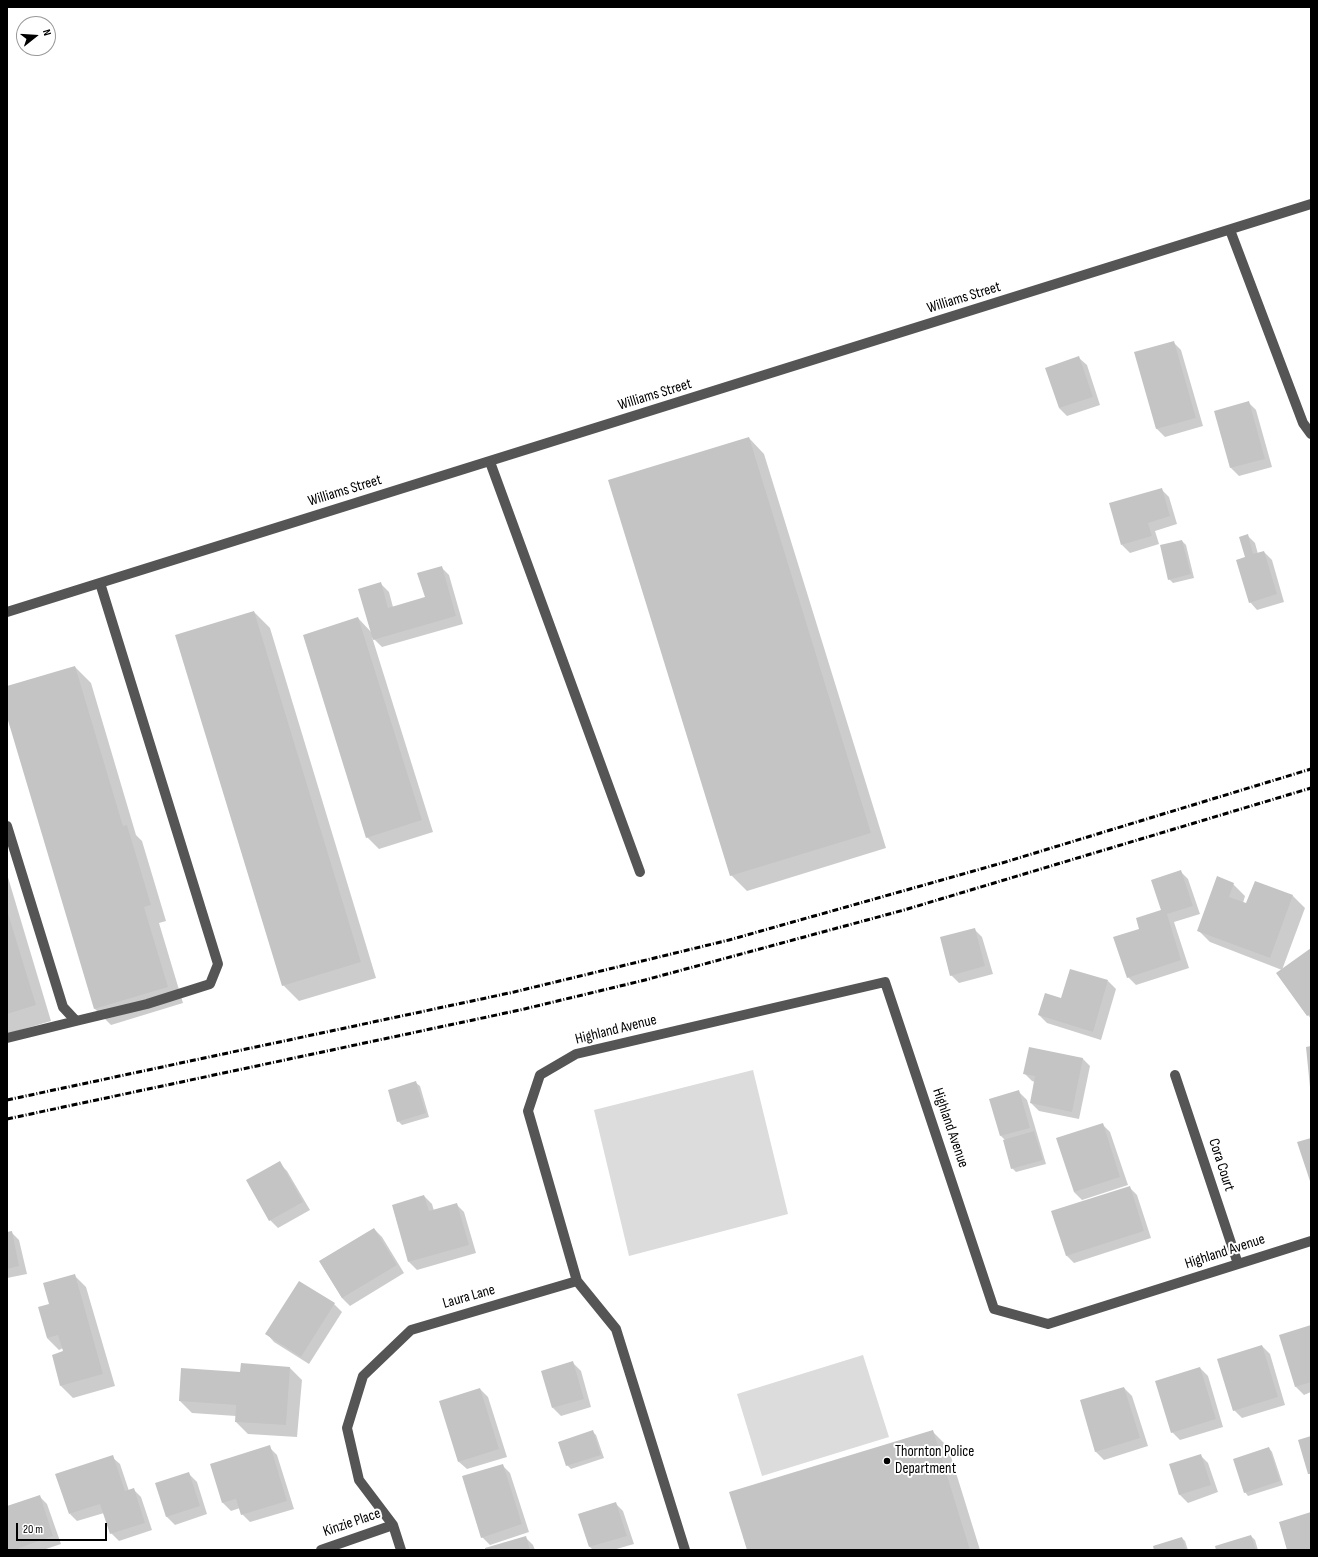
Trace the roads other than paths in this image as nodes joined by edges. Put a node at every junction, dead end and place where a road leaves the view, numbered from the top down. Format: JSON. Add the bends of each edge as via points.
{"nodes":[{"id":1,"x":1311,"y":204,"type":"edge"},
{"id":2,"x":1230,"y":230,"type":"junction"},
{"id":3,"x":1311,"y":434,"type":"edge"},
{"id":4,"x":490,"y":462,"type":"junction"},
{"id":5,"x":100,"y":583,"type":"junction"},
{"id":6,"x":7,"y":612,"type":"edge"},
{"id":7,"x":7,"y":826,"type":"edge"},
{"id":8,"x":640,"y":872,"type":"dead end"},
{"id":9,"x":76,"y":1021,"type":"junction"},
{"id":10,"x":7,"y":1038,"type":"edge"},
{"id":11,"x":1175,"y":1075,"type":"dead end"},
{"id":12,"x":1311,"y":1241,"type":"edge"},
{"id":13,"x":1238,"y":1264,"type":"junction"},
{"id":14,"x":577,"y":1280,"type":"junction"},
{"id":15,"x":393,"y":1525,"type":"junction"},
{"id":16,"x":321,"y":1550,"type":"edge"},
{"id":17,"x":401,"y":1550,"type":"edge"},
{"id":18,"x":685,"y":1550,"type":"edge"}],
"edges":[{"from":1,"to":2,"type":"street","name":"Williams Street"},
{"from":2,"to":3,"type":"street","via":[[1303,423]]},
{"from":2,"to":4,"type":"street","name":"Williams Street"},
{"from":4,"to":5,"type":"street","name":"Williams Street"},
{"from":4,"to":8,"type":"street"},
{"from":5,"to":6,"type":"street","name":"Williams Street"},
{"from":5,"to":9,"type":"street","via":[[218,964],[210,984],[147,1004]]},
{"from":7,"to":9,"type":"street","via":[[63,1007]]},
{"from":9,"to":10,"type":"street"},
{"from":11,"to":13,"type":"street","name":"Cora Court"},
{"from":12,"to":13,"type":"street","name":"Highland Avenue"},
{"from":13,"to":14,"type":"street","name":"Highland Avenue","via":[[1048,1324],[994,1309],[885,982],[576,1054],[540,1075],[528,1111]]},
{"from":14,"to":15,"type":"street","name":"Laura Lane","via":[[411,1330],[363,1376],[347,1428],[359,1480]]},
{"from":14,"to":18,"type":"street","via":[[616,1330]]},
{"from":15,"to":16,"type":"street","name":"Kinzie Place"},
{"from":15,"to":17,"type":"street","name":"Laura Lane"}]}
